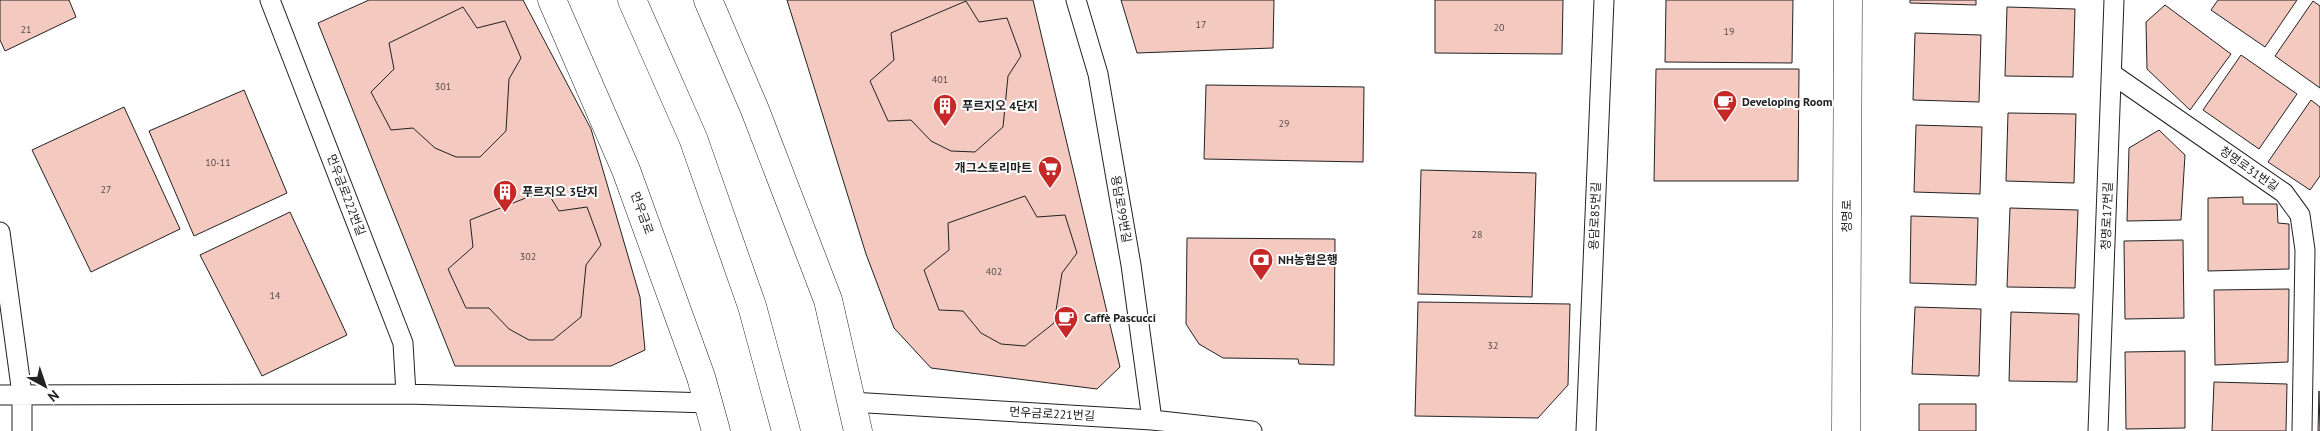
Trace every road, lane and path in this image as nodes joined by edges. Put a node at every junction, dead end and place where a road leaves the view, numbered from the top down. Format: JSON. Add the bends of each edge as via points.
{"nodes":[{"id":1,"x":270,"y":0,"type":"edge"},
{"id":2,"x":552,"y":0,"type":"edge"},
{"id":3,"x":632,"y":0,"type":"edge"},
{"id":4,"x":708,"y":0,"type":"edge"},
{"id":5,"x":1076,"y":0,"type":"edge"},
{"id":6,"x":1604,"y":0,"type":"edge"},
{"id":7,"x":1848,"y":0,"type":"edge"},
{"id":8,"x":2114,"y":0,"type":"edge"},
{"id":9,"x":2112,"y":74,"type":"junction"},
{"id":10,"x":0,"y":232,"type":"edge"},
{"id":11,"x":22,"y":394,"type":"junction"},
{"id":12,"x":406,"y":394,"type":"junction"},
{"id":13,"x":0,"y":395,"type":"edge"},
{"id":14,"x":709,"y":402,"type":"junction"},
{"id":15,"x":851,"y":402,"type":"junction"},
{"id":16,"x":1152,"y":420,"type":"junction"},
{"id":17,"x":22,"y":431,"type":"edge"},
{"id":18,"x":716,"y":431,"type":"edge"},
{"id":19,"x":786,"y":431,"type":"edge"},
{"id":20,"x":858,"y":431,"type":"edge"},
{"id":21,"x":1252,"y":431,"type":"edge"},
{"id":22,"x":1586,"y":431,"type":"edge"},
{"id":23,"x":1846,"y":431,"type":"edge"},
{"id":24,"x":2098,"y":431,"type":"edge"},
{"id":25,"x":2302,"y":431,"type":"edge"}],
"edges":[{"from":1,"to":12,"type":"lane","name":"먼우금로222번길","via":[[403,343]]},
{"from":2,"to":14,"type":"street","name":"먼우금로","via":[[626,170]]},
{"from":3,"to":19,"type":"street","via":[[693,138],[752,306]]},
{"from":4,"to":15,"type":"street","via":[[828,300]]},
{"from":5,"to":16,"type":"lane","name":"용담로99번길","via":[[1098,74],[1131,265]]},
{"from":6,"to":22,"type":"lane","name":"용담로85번길"},
{"from":7,"to":23,"type":"street","name":"청명로"},
{"from":8,"to":9,"type":"lane","name":"청명로17번길"},
{"from":9,"to":24,"type":"lane","name":"청명로17번길"},
{"from":9,"to":25,"type":"lane","name":"청명로31번길","via":[[2284,193],[2300,214],[2305,250]]},
{"from":10,"to":11,"type":"lane"},
{"from":11,"to":12,"type":"lane"},
{"from":11,"to":13,"type":"lane"},
{"from":11,"to":17,"type":"lane"},
{"from":12,"to":14,"type":"lane"},
{"from":14,"to":18,"type":"street","name":"먼우금로"},
{"from":15,"to":16,"type":"lane","name":"먼우금로221번길"},
{"from":15,"to":20,"type":"street"},
{"from":16,"to":21,"type":"lane","name":"먼우금로221번길"}]}
